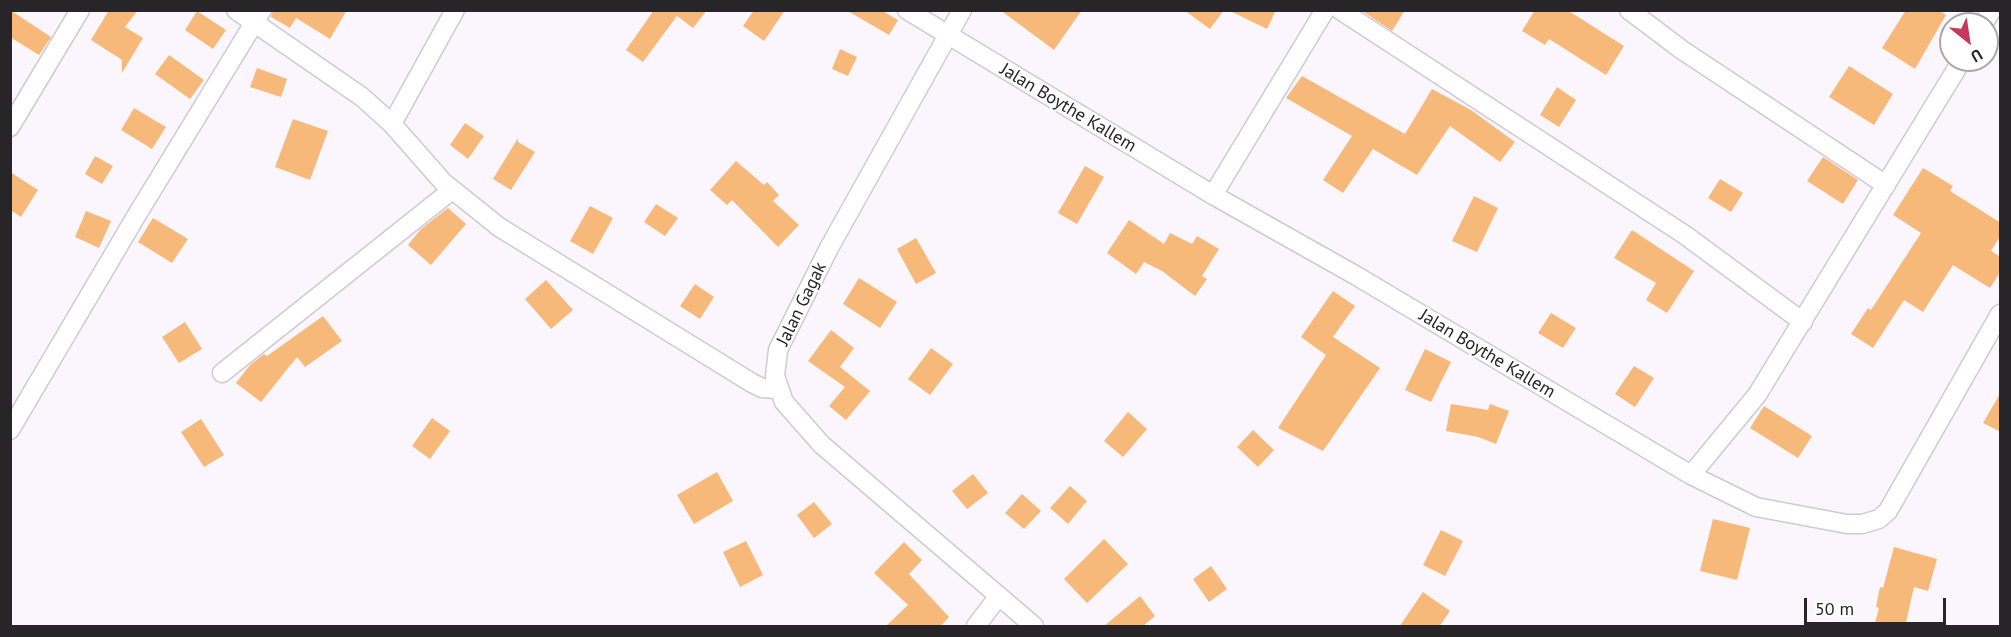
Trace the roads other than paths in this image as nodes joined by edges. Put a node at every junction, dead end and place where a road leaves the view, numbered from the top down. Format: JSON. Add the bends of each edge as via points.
{"nodes":[{"id":1,"x":80,"y":10,"type":"edge"},
{"id":2,"x":236,"y":10,"type":"edge"},
{"id":3,"x":455,"y":10,"type":"edge"},
{"id":4,"x":907,"y":10,"type":"edge"},
{"id":5,"x":962,"y":10,"type":"edge"},
{"id":6,"x":1325,"y":10,"type":"edge"},
{"id":7,"x":1340,"y":10,"type":"edge"},
{"id":8,"x":1629,"y":10,"type":"edge"},
{"id":9,"x":258,"y":17,"type":"edge"},
{"id":10,"x":947,"y":36,"type":"junction"},
{"id":11,"x":1955,"y":72,"type":"edge"},
{"id":12,"x":392,"y":124,"type":"junction"},
{"id":13,"x":10,"y":127,"type":"edge"},
{"id":14,"x":1886,"y":185,"type":"junction"},
{"id":15,"x":452,"y":190,"type":"junction"},
{"id":16,"x":1213,"y":195,"type":"junction"},
{"id":17,"x":2001,"y":314,"type":"edge"},
{"id":18,"x":1803,"y":322,"type":"junction"},
{"id":19,"x":222,"y":373,"type":"dead end"},
{"id":20,"x":778,"y":389,"type":"junction"},
{"id":21,"x":10,"y":430,"type":"edge"},
{"id":22,"x":1691,"y":475,"type":"junction"},
{"id":23,"x":998,"y":597,"type":"junction"},
{"id":24,"x":976,"y":627,"type":"edge"},
{"id":25,"x":1034,"y":627,"type":"edge"}],
"edges":[{"from":1,"to":13,"type":"street"},
{"from":2,"to":9,"type":"street"},
{"from":3,"to":12,"type":"street"},
{"from":4,"to":10,"type":"street","name":"Jalan Boythe Kallem"},
{"from":5,"to":10,"type":"street","name":"Jalan Gagak"},
{"from":6,"to":16,"type":"street"},
{"from":7,"to":18,"type":"street","via":[[1685,235]]},
{"from":8,"to":14,"type":"street","via":[[1682,50]]},
{"from":9,"to":12,"type":"street"},
{"from":9,"to":21,"type":"street"},
{"from":10,"to":16,"type":"street","name":"Jalan Boythe Kallem"},
{"from":10,"to":20,"type":"street","name":"Jalan Gagak","via":[[829,248],[778,350]]},
{"from":11,"to":14,"type":"street"},
{"from":12,"to":15,"type":"street"},
{"from":14,"to":18,"type":"street"},
{"from":15,"to":19,"type":"street"},
{"from":15,"to":20,"type":"street","via":[[499,226],[752,383]]},
{"from":16,"to":22,"type":"street","name":"Jalan Boythe Kallem"},
{"from":17,"to":22,"type":"street","name":"Jalan Boythe Kallem","via":[[1888,511],[1879,519],[1847,524],[1765,510]]},
{"from":18,"to":22,"type":"street","via":[[1757,395]]},
{"from":20,"to":23,"type":"street","name":"Jalan Gagak","via":[[793,413],[822,445]]},
{"from":23,"to":24,"type":"street"},
{"from":23,"to":25,"type":"street","name":"Jalan Gagak"}]}
